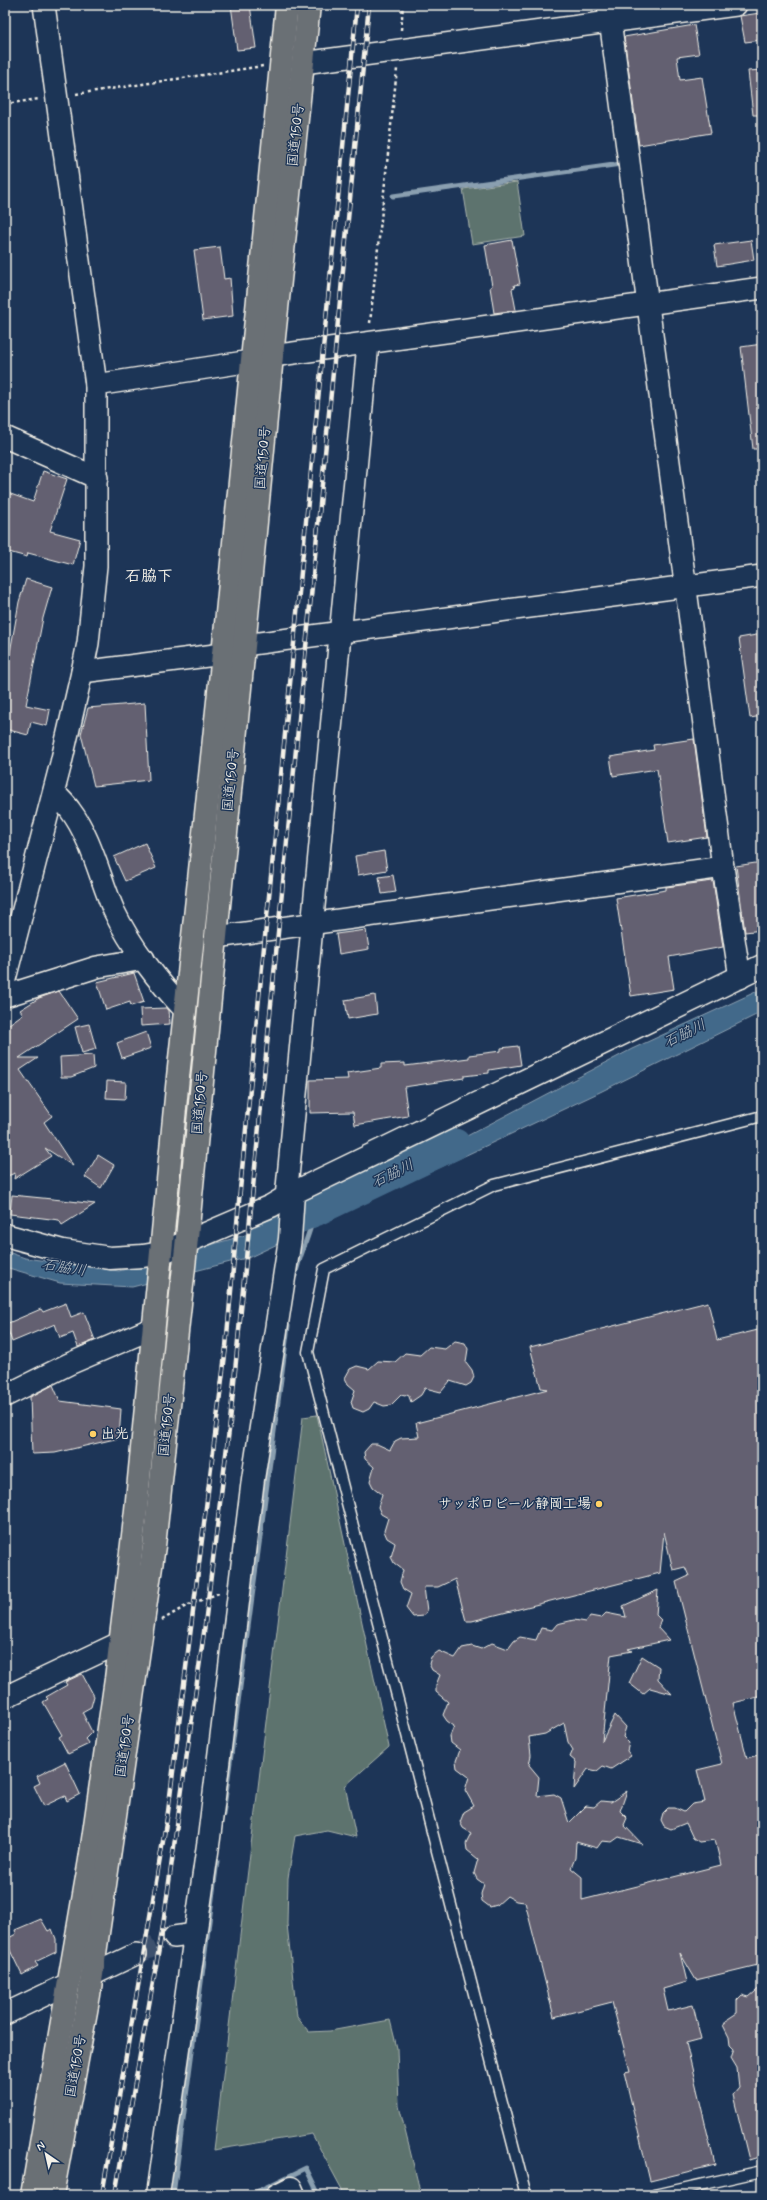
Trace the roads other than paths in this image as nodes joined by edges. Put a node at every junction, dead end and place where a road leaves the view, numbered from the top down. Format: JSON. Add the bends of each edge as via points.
{"nodes":[{"id":1,"x":44,"y":5,"type":"edge"},
{"id":2,"x":287,"y":5,"type":"edge"},
{"id":3,"x":309,"y":5,"type":"edge"},
{"id":4,"x":736,"y":5,"type":"edge"},
{"id":5,"x":610,"y":13,"type":"edge"},
{"id":6,"x":303,"y":63,"type":"junction"},
{"id":7,"x":762,"y":288,"type":"edge"},
{"id":8,"x":648,"y":303,"type":"junction"},
{"id":9,"x":368,"y":344,"type":"junction"},
{"id":10,"x":272,"y":356,"type":"junction"},
{"id":11,"x":251,"y":361,"type":"junction"},
{"id":12,"x":96,"y":385,"type":"junction"},
{"id":13,"x":5,"y":437,"type":"edge"},
{"id":14,"x":97,"y":478,"type":"junction"},
{"id":15,"x":762,"y":576,"type":"edge"},
{"id":16,"x":686,"y":586,"type":"junction"},
{"id":17,"x":340,"y":633,"type":"junction"},
{"id":18,"x":245,"y":645,"type":"junction"},
{"id":19,"x":223,"y":654,"type":"junction"},
{"id":20,"x":82,"y":672,"type":"junction"},
{"id":21,"x":54,"y":792,"type":"junction"},
{"id":22,"x":723,"y":867,"type":"junction"},
{"id":23,"x":311,"y":925,"type":"junction"},
{"id":24,"x":216,"y":937,"type":"junction"},
{"id":25,"x":144,"y":959,"type":"junction"},
{"id":26,"x":762,"y":966,"type":"edge"},
{"id":27,"x":740,"y":978,"type":"junction"},
{"id":28,"x":5,"y":979,"type":"edge"},
{"id":29,"x":5,"y":996,"type":"edge"},
{"id":30,"x":185,"y":1010,"type":"junction"},
{"id":31,"x":762,"y":1116,"type":"edge"},
{"id":32,"x":290,"y":1195,"type":"junction"},
{"id":33,"x":5,"y":1235,"type":"edge"},
{"id":34,"x":187,"y":1245,"type":"junction"},
{"id":35,"x":161,"y":1255,"type":"junction"},
{"id":36,"x":152,"y":1328,"type":"junction"},
{"id":37,"x":5,"y":1396,"type":"edge"},
{"id":38,"x":119,"y":1642,"type":"junction"},
{"id":39,"x":5,"y":1697,"type":"edge"},
{"id":40,"x":136,"y":1954,"type":"tunnel mouth"},
{"id":41,"x":92,"y":1975,"type":"junction"},
{"id":42,"x":68,"y":1984,"type":"junction"},
{"id":43,"x":5,"y":2014,"type":"edge"},
{"id":44,"x":762,"y":2171,"type":"edge"},
{"id":45,"x":32,"y":2195,"type":"edge"},
{"id":46,"x":52,"y":2195,"type":"edge"},
{"id":47,"x":158,"y":2195,"type":"edge"},
{"id":48,"x":277,"y":2195,"type":"edge"},
{"id":49,"x":294,"y":2195,"type":"edge"},
{"id":50,"x":526,"y":2195,"type":"edge"},
{"id":51,"x":655,"y":2195,"type":"edge"}],
"edges":[{"from":1,"to":12,"type":"street"},
{"from":2,"to":11,"type":"highway","name":"国道150号"},
{"from":3,"to":6,"type":"highway","name":"国道150号"},
{"from":4,"to":5,"type":"street"},
{"from":5,"to":6,"type":"street"},
{"from":5,"to":8,"type":"street"},
{"from":6,"to":10,"type":"highway","name":"国道150号"},
{"from":7,"to":8,"type":"street"},
{"from":8,"to":9,"type":"street"},
{"from":8,"to":16,"type":"street"},
{"from":9,"to":10,"type":"street"},
{"from":9,"to":17,"type":"street"},
{"from":10,"to":18,"type":"highway","name":"国道150号"},
{"from":11,"to":12,"type":"street"},
{"from":11,"to":19,"type":"highway","name":"国道150号"},
{"from":12,"to":14,"type":"street"},
{"from":13,"to":14,"type":"street"},
{"from":14,"to":20,"type":"street","via":[[96,566],[88,643]]},
{"from":15,"to":16,"type":"street"},
{"from":16,"to":17,"type":"street"},
{"from":16,"to":22,"type":"street"},
{"from":17,"to":18,"type":"street"},
{"from":17,"to":23,"type":"street"},
{"from":18,"to":24,"type":"highway","name":"国道150号"},
{"from":19,"to":20,"type":"street"},
{"from":19,"to":30,"type":"highway","name":"国道150号"},
{"from":20,"to":21,"type":"street"},
{"from":21,"to":25,"type":"street","via":[[70,810],[82,830],[115,912]]},
{"from":21,"to":28,"type":"street"},
{"from":22,"to":23,"type":"street"},
{"from":22,"to":27,"type":"street"},
{"from":23,"to":24,"type":"street"},
{"from":23,"to":32,"type":"street"},
{"from":24,"to":34,"type":"highway","name":"国道150号"},
{"from":25,"to":29,"type":"street","via":[[97,967]]},
{"from":25,"to":30,"type":"street","via":[[165,989]]},
{"from":26,"to":27,"type":"street"},
{"from":27,"to":32,"type":"street"},
{"from":30,"to":35,"type":"highway","name":"国道150号"},
{"from":31,"to":50,"type":"lane","via":[[494,1185],[324,1269],[308,1352]]},
{"from":32,"to":34,"type":"street"},
{"from":32,"to":47,"type":"street","via":[[290,1239],[185,1935]]},
{"from":33,"to":35,"type":"street","via":[[63,1251],[110,1258]]},
{"from":34,"to":35,"type":"street"},
{"from":34,"to":41,"type":"highway","name":"国道150号","via":[[154,1546]]},
{"from":35,"to":36,"type":"highway","name":"国道150号"},
{"from":36,"to":37,"type":"street","via":[[69,1364]]},
{"from":36,"to":38,"type":"highway","name":"国道150号","via":[[136,1510]]},
{"from":38,"to":39,"type":"street"},
{"from":38,"to":42,"type":"highway","name":"国道150号","via":[[91,1853]]},
{"from":40,"to":41,"type":"street"},
{"from":41,"to":46,"type":"highway","name":"国道150号"},
{"from":42,"to":43,"type":"street"},
{"from":42,"to":45,"type":"highway","name":"国道150号"},
{"from":44,"to":51,"type":"lane"},
{"from":48,"to":49,"type":"street","via":[[291,2188]]}]}
